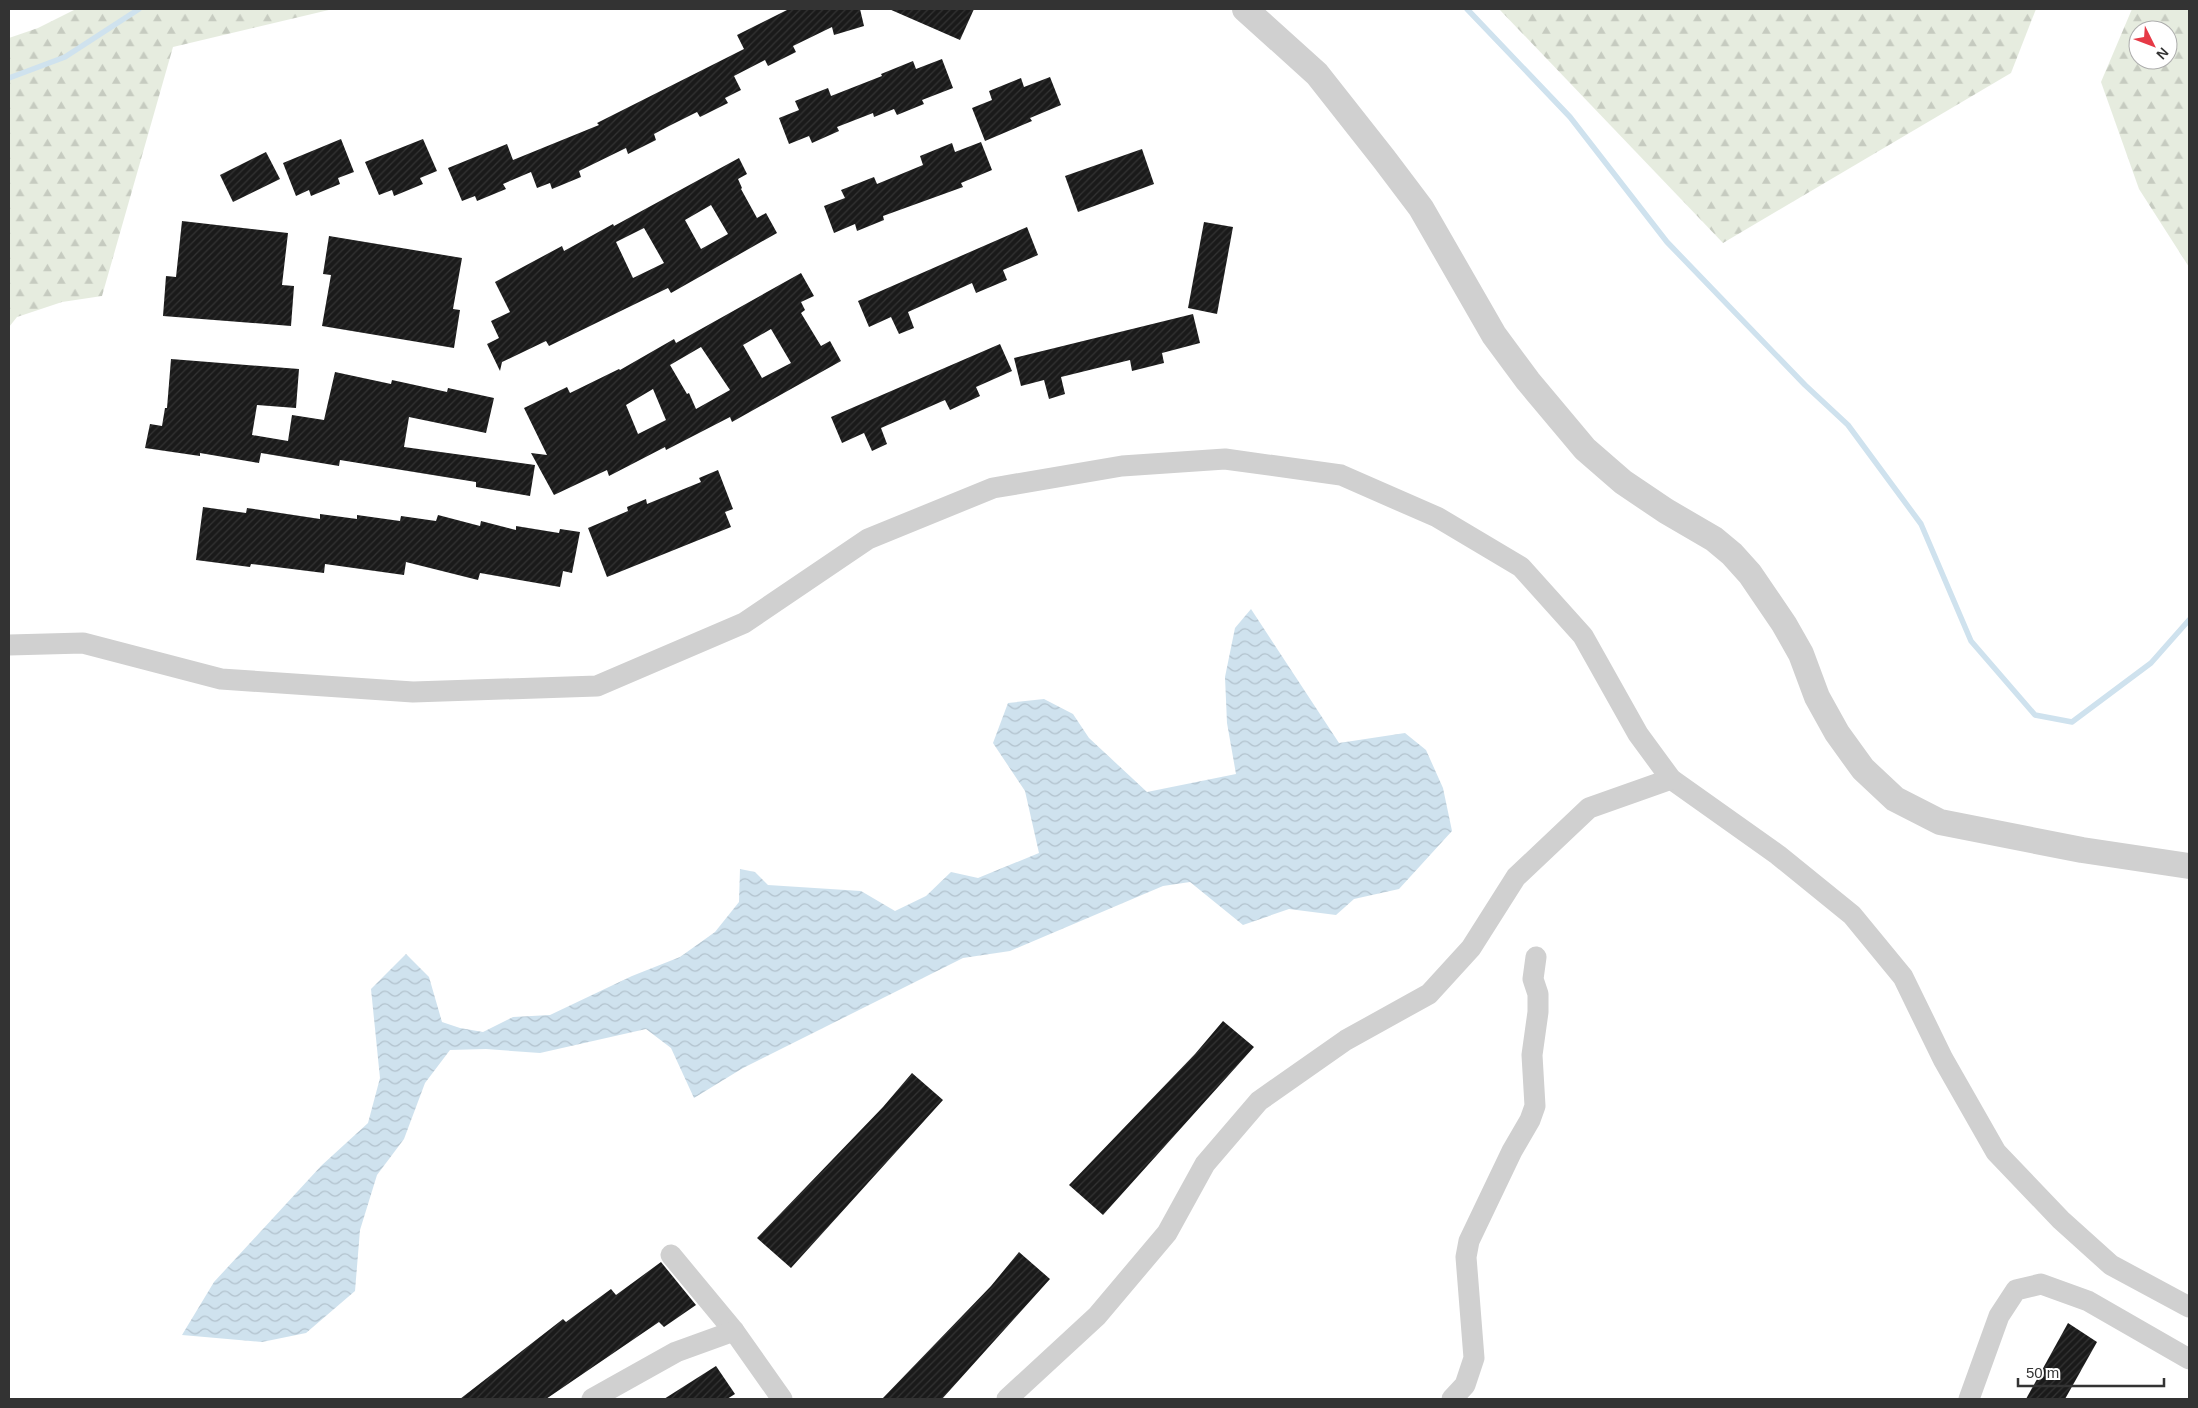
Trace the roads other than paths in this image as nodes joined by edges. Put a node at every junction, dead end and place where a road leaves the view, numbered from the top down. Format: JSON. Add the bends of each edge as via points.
{"nodes":[{"id":1,"x":1245,"y":9,"type":"edge"},
{"id":2,"x":9,"y":645,"type":"edge"},
{"id":3,"x":1671,"y":779,"type":"junction"},
{"id":4,"x":2189,"y":866,"type":"edge"},
{"id":5,"x":1536,"y":957,"type":"dead end"},
{"id":6,"x":671,"y":1255,"type":"dead end"},
{"id":7,"x":2189,"y":1307,"type":"edge"},
{"id":8,"x":734,"y":1331,"type":"junction"},
{"id":9,"x":2189,"y":1359,"type":"edge"},
{"id":10,"x":592,"y":1399,"type":"edge"},
{"id":11,"x":782,"y":1399,"type":"edge"},
{"id":12,"x":1006,"y":1399,"type":"edge"},
{"id":13,"x":1452,"y":1399,"type":"edge"},
{"id":14,"x":1969,"y":1399,"type":"edge"}],
"edges":[{"from":1,"to":4,"type":"street","via":[[1317,74],[1384,159],[1421,208],[1494,334],[1528,381],[1585,449],[1666,511],[1714,538],[1750,574],[1801,654],[1817,697],[1837,733],[1863,769],[1895,799],[1940,822],[1965,828]]},
{"from":2,"to":3,"type":"street","via":[[83,644],[221,679],[403,692],[597,686],[744,623],[868,539],[993,488],[1122,466],[1225,459],[1341,475],[1437,517],[1521,567],[1583,636],[1638,734]]},
{"from":3,"to":7,"type":"street","via":[[1778,855],[1852,915],[1902,977],[1943,1059],[1996,1152],[2060,1220],[2111,1265]]},
{"from":3,"to":12,"type":"street","via":[[1589,808],[1516,876],[1471,948],[1429,994],[1346,1040],[1259,1101],[1205,1164],[1168,1233],[1097,1316]]},
{"from":5,"to":13,"type":"street","via":[[1533,979],[1538,994],[1538,1012],[1532,1055],[1535,1106],[1469,1241],[1466,1257],[1474,1358],[1465,1385]]},
{"from":6,"to":8,"type":"street"},
{"from":8,"to":10,"type":"street","via":[[676,1352]]},
{"from":8,"to":11,"type":"street"},
{"from":9,"to":14,"type":"street","via":[[2088,1301],[2041,1284],[2016,1290],[1999,1316]]}]}
